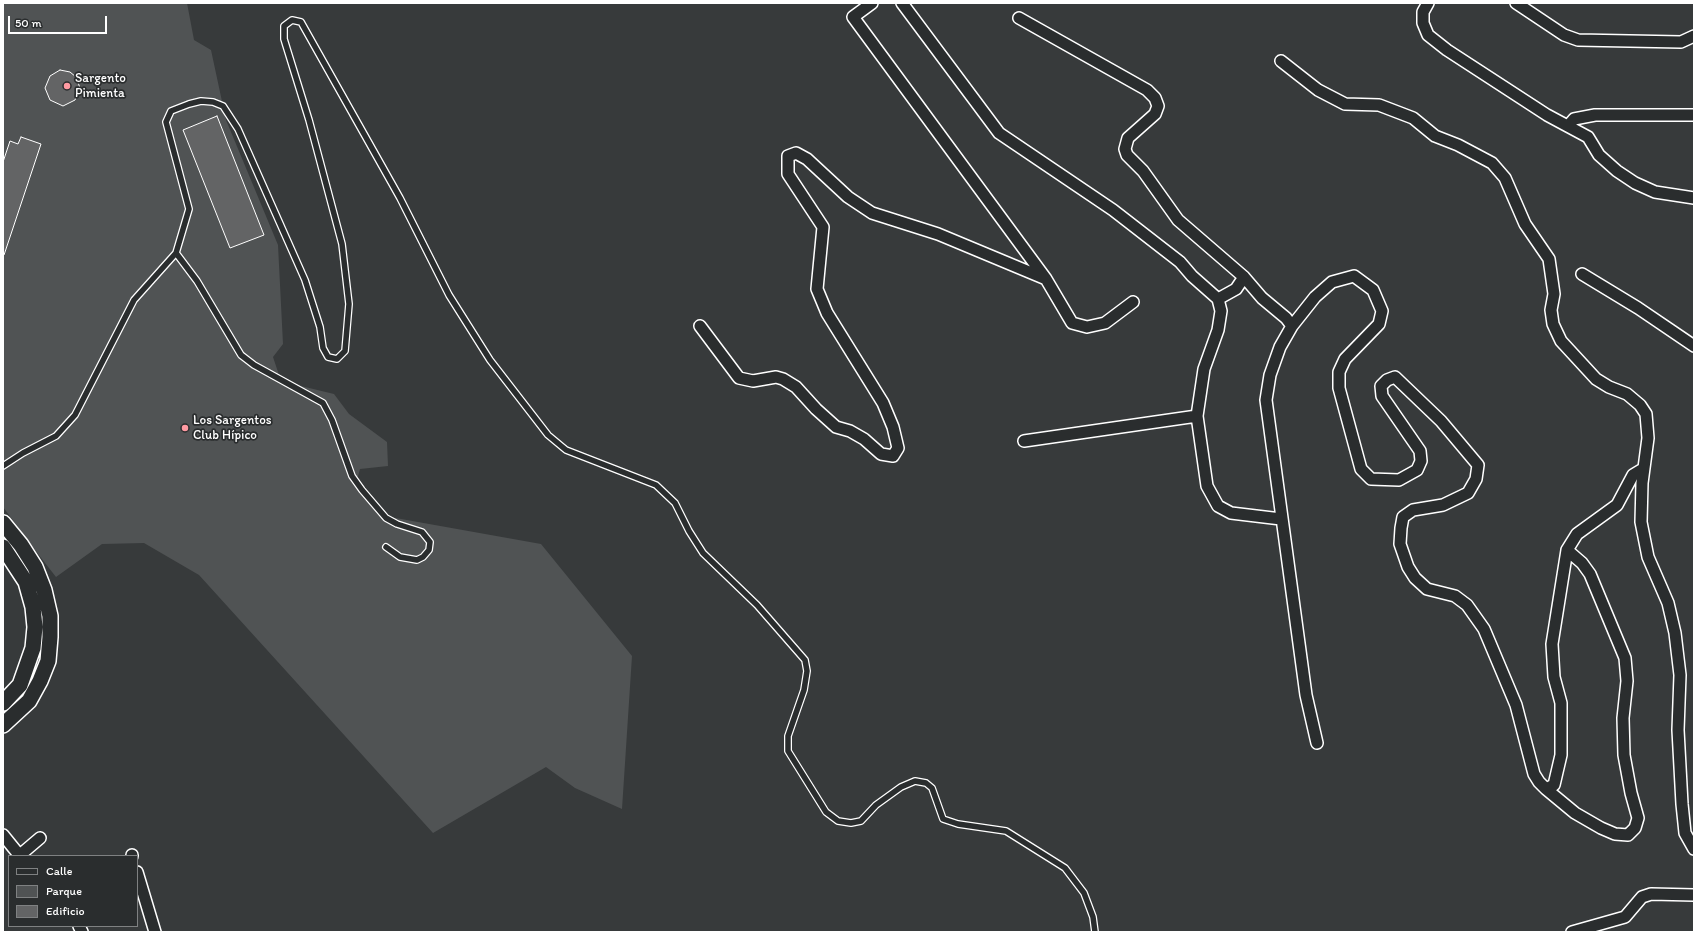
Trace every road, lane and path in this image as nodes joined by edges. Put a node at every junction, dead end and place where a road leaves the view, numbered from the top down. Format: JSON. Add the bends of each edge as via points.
{"nodes":[{"id":1,"x":872,"y":3,"type":"edge"},
{"id":2,"x":902,"y":3,"type":"edge"},
{"id":3,"x":1428,"y":3,"type":"edge"},
{"id":4,"x":1516,"y":3,"type":"edge"},
{"id":5,"x":1019,"y":18,"type":"dead end"},
{"id":6,"x":1694,"y":36,"type":"edge"},
{"id":7,"x":1281,"y":61,"type":"dead end"},
{"id":8,"x":1694,"y":115,"type":"edge"},
{"id":9,"x":1568,"y":126,"type":"junction"},
{"id":10,"x":1694,"y":198,"type":"edge"},
{"id":11,"x":176,"y":253,"type":"junction"},
{"id":12,"x":1582,"y":274,"type":"dead end"},
{"id":13,"x":1244,"y":277,"type":"junction"},
{"id":14,"x":1046,"y":279,"type":"junction"},
{"id":15,"x":1218,"y":299,"type":"junction"},
{"id":16,"x":1133,"y":302,"type":"dead end"},
{"id":17,"x":700,"y":326,"type":"dead end"},
{"id":18,"x":1292,"y":326,"type":"junction"},
{"id":19,"x":1694,"y":346,"type":"edge"},
{"id":20,"x":1197,"y":416,"type":"junction"},
{"id":21,"x":1024,"y":441,"type":"dead end"},
{"id":22,"x":3,"y":466,"type":"edge"},
{"id":23,"x":1643,"y":469,"type":"junction"},
{"id":24,"x":1281,"y":519,"type":"junction"},
{"id":25,"x":3,"y":523,"type":"edge"},
{"id":26,"x":386,"y":547,"type":"dead end"},
{"id":27,"x":3,"y":548,"type":"edge"},
{"id":28,"x":1567,"y":550,"type":"junction"},
{"id":29,"x":3,"y":702,"type":"edge"},
{"id":30,"x":16,"y":714,"type":"junction"},
{"id":31,"x":3,"y":725,"type":"edge"},
{"id":32,"x":1317,"y":743,"type":"dead end"},
{"id":33,"x":1546,"y":788,"type":"junction"},
{"id":34,"x":3,"y":835,"type":"edge"},
{"id":35,"x":40,"y":838,"type":"dead end"},
{"id":36,"x":1694,"y":850,"type":"edge"},
{"id":37,"x":19,"y":855,"type":"edge"},
{"id":38,"x":21,"y":855,"type":"edge"},
{"id":39,"x":138,"y":875,"type":"edge"},
{"id":40,"x":1694,"y":895,"type":"edge"},
{"id":41,"x":155,"y":932,"type":"edge"},
{"id":42,"x":1095,"y":932,"type":"edge"},
{"id":43,"x":1572,"y":932,"type":"edge"}],
"edges":[{"from":1,"to":14,"type":"street","via":[[853,17]]},
{"from":2,"to":15,"type":"street","via":[[999,133],[1113,210],[1180,262]]},
{"from":3,"to":9,"type":"street","via":[[1423,12],[1423,23],[1428,35],[1540,111]]},
{"from":4,"to":6,"type":"street","via":[[1564,35],[1578,40],[1681,42]]},
{"from":5,"to":13,"type":"street","via":[[1147,90],[1155,98],[1158,106],[1155,114],[1128,138],[1125,148],[1127,155],[1143,172],[1178,220]]},
{"from":7,"to":23,"type":"street","via":[[1318,90],[1345,104],[1379,105],[1413,118],[1435,136],[1492,162],[1505,178],[1525,224],[1549,259],[1554,288],[1551,310],[1553,324],[1561,341],[1596,379],[1627,394],[1646,414],[1648,438]]},
{"from":8,"to":9,"type":"street","via":[[1595,115],[1574,119]]},
{"from":9,"to":10,"type":"street","via":[[1588,137],[1599,155],[1617,172],[1635,183],[1655,192]]},
{"from":11,"to":22,"type":"lane","via":[[134,300],[74,415],[56,436]]},
{"from":11,"to":26,"type":"lane","via":[[197,281],[241,355],[254,365],[323,403],[332,420],[352,476],[362,490],[386,518],[422,532],[430,542],[429,550],[417,560],[400,557]]},
{"from":11,"to":42,"type":"lane","via":[[190,209],[166,122],[171,111],[201,101],[213,102],[223,106],[238,129],[305,280],[328,357],[337,359],[345,351],[349,304],[342,244],[284,39],[284,26],[292,20],[301,22],[400,198],[449,295],[490,360],[543,429],[566,450],[656,485],[675,503],[703,553],[757,605],[805,660],[807,671],[804,690],[788,736],[788,751],[826,812],[838,821],[861,821],[876,805],[901,787],[915,781],[926,783],[932,788],[943,819],[958,824],[1006,831],[1065,868],[1084,893],[1093,917]]},
{"from":12,"to":19,"type":"street"},
{"from":13,"to":15,"type":"street","via":[[1236,289]]},
{"from":13,"to":18,"type":"street"},
{"from":14,"to":16,"type":"street","via":[[1072,323],[1087,327],[1105,323]]},
{"from":14,"to":17,"type":"street","via":[[938,234],[872,212],[848,197],[808,159],[796,153],[788,156],[788,174],[823,227],[817,289],[827,313],[883,403],[898,448],[893,456],[881,454],[864,439],[836,427],[796,387],[783,379],[776,377],[753,381],[739,378]]},
{"from":15,"to":20,"type":"street","via":[[1221,311],[1218,330],[1204,369]]},
{"from":18,"to":24,"type":"street","via":[[1280,347],[1270,375],[1266,400]]},
{"from":18,"to":33,"type":"street","via":[[1332,282],[1354,276],[1373,290],[1382,311],[1378,324],[1345,359],[1339,372],[1339,388],[1361,469],[1371,479],[1399,480],[1417,470],[1421,461],[1420,451],[1382,396],[1381,386],[1395,377],[1441,421],[1478,465],[1476,479],[1468,493],[1443,505],[1413,510],[1403,517],[1400,544],[1408,568],[1415,578],[1427,589],[1455,596],[1467,606],[1484,629],[1516,705],[1534,774]]},
{"from":20,"to":21,"type":"street"},
{"from":20,"to":24,"type":"street","via":[[1206,486],[1218,506],[1231,513]]},
{"from":23,"to":28,"type":"street","via":[[1633,475],[1617,505],[1577,534]]},
{"from":23,"to":36,"type":"street","via":[[1641,522],[1648,558],[1668,603],[1675,633],[1680,675],[1678,730],[1682,804],[1685,833]]},
{"from":24,"to":32,"type":"street","via":[[1306,695]]},
{"from":25,"to":30,"type":"main road","via":[[35,567],[50,616],[48,661],[29,701]]},
{"from":27,"to":29,"type":"main road","via":[[26,582],[35,627],[33,648],[20,685]]},
{"from":28,"to":33,"type":"street","via":[[1552,644],[1554,677],[1562,703],[1561,754],[1554,785]]},
{"from":28,"to":33,"type":"street","via":[[1590,574],[1625,658],[1627,681],[1623,718],[1624,755],[1630,793],[1638,818],[1635,828],[1628,835],[1615,834],[1601,828],[1574,813]]},
{"from":29,"to":30,"type":"main road"},
{"from":30,"to":31,"type":"main road"},
{"from":34,"to":37,"type":"street"},
{"from":35,"to":38,"type":"street"},
{"from":39,"to":41,"type":"street"},
{"from":40,"to":43,"type":"street","via":[[1651,894],[1642,897],[1625,917]]}]}
